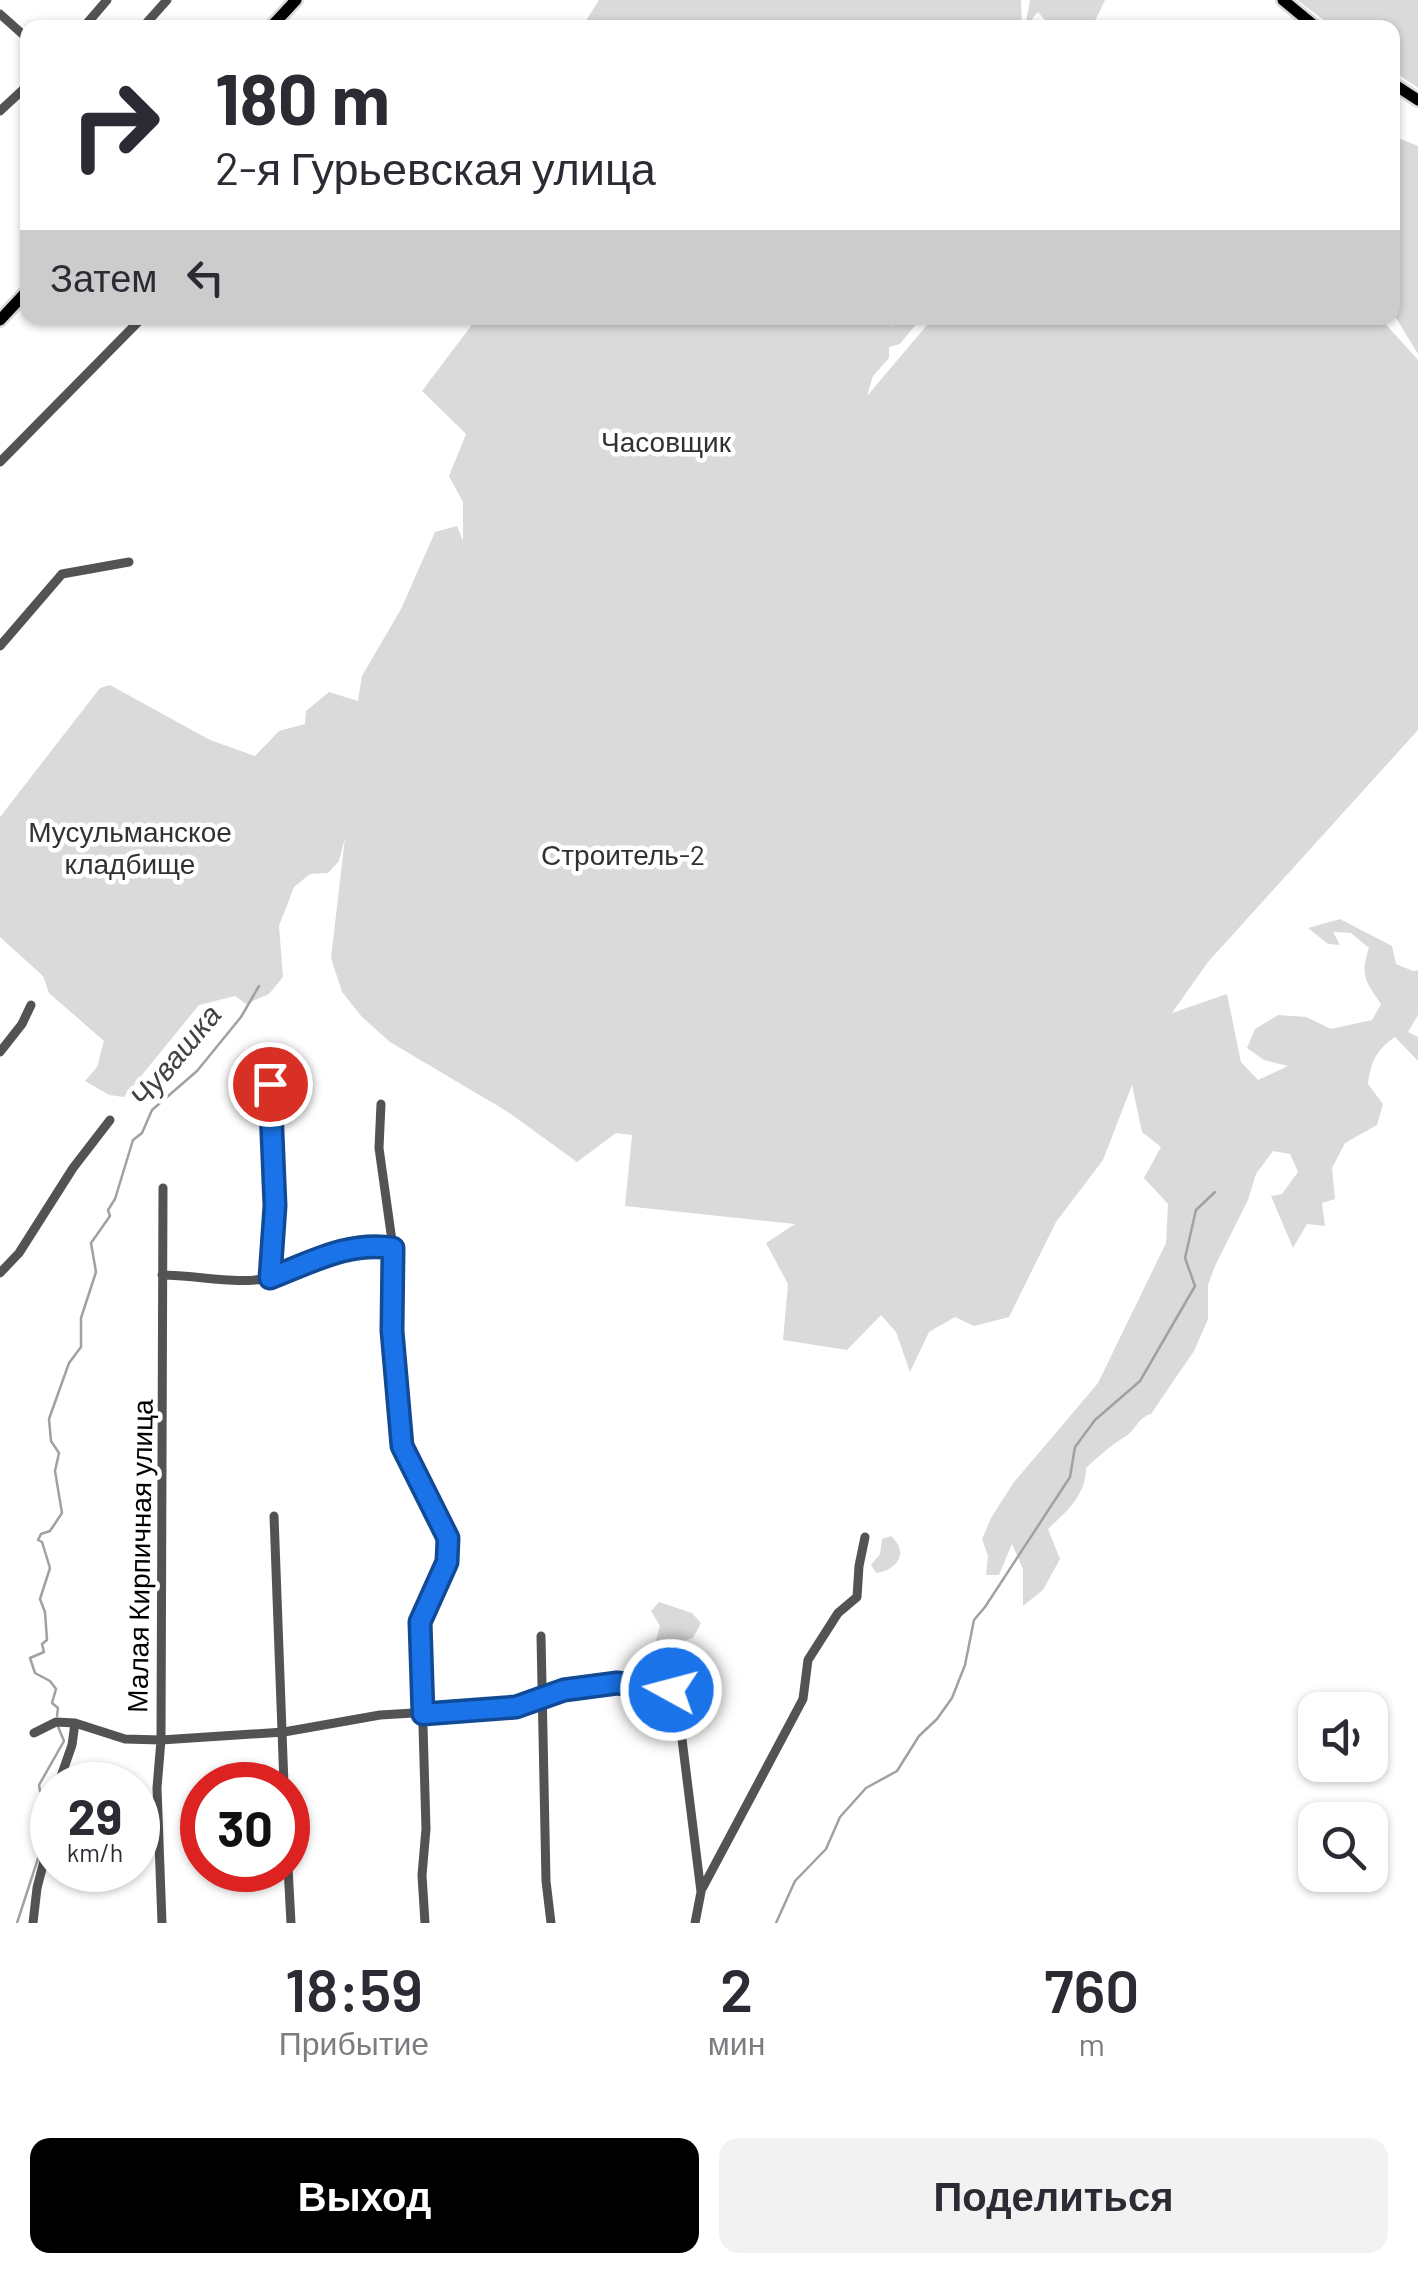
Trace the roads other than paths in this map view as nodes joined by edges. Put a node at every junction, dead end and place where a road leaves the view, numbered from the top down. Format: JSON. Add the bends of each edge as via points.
{"nodes":[{"id":1,"x":107,"y":0,"type":"edge"},
{"id":2,"x":166,"y":0,"type":"edge"},
{"id":3,"x":296,"y":0,"type":"edge"},
{"id":4,"x":1282,"y":0,"type":"edge"},
{"id":5,"x":0,"y":14,"type":"edge"},
{"id":6,"x":90,"y":20,"type":"edge"},
{"id":7,"x":149,"y":20,"type":"edge"},
{"id":8,"x":277,"y":20,"type":"edge"},
{"id":9,"x":1308,"y":20,"type":"edge"},
{"id":10,"x":20,"y":32,"type":"edge"},
{"id":11,"x":20,"y":92,"type":"edge"},
{"id":12,"x":0,"y":111,"type":"edge"},
{"id":13,"x":20,"y":299,"type":"edge"},
{"id":14,"x":0,"y":320,"type":"edge"},
{"id":15,"x":135,"y":325,"type":"edge"},
{"id":16,"x":0,"y":462,"type":"edge"},
{"id":17,"x":129,"y":562,"type":"dead end"},
{"id":18,"x":0,"y":646,"type":"edge"},
{"id":19,"x":31,"y":1005,"type":"dead end"},
{"id":20,"x":0,"y":1052,"type":"edge"},
{"id":21,"x":270,"y":1084,"type":"dead end"},
{"id":22,"x":380,"y":1104,"type":"dead end"},
{"id":23,"x":110,"y":1120,"type":"dead end"},
{"id":24,"x":164,"y":1188,"type":"dead end"},
{"id":25,"x":393,"y":1248,"type":"junction"},
{"id":26,"x":0,"y":1273,"type":"edge"},
{"id":27,"x":162,"y":1275,"type":"junction"},
{"id":28,"x":270,"y":1278,"type":"junction"},
{"id":29,"x":274,"y":1516,"type":"dead end"},
{"id":30,"x":865,"y":1537,"type":"dead end"},
{"id":31,"x":541,"y":1636,"type":"dead end"},
{"id":32,"x":542,"y":1696,"type":"junction"},
{"id":33,"x":423,"y":1714,"type":"junction"},
{"id":34,"x":75,"y":1723,"type":"junction"},
{"id":35,"x":284,"y":1732,"type":"junction"},
{"id":36,"x":34,"y":1733,"type":"dead end"},
{"id":37,"x":161,"y":1740,"type":"junction"},
{"id":38,"x":66,"y":1762,"type":"edge"},
{"id":39,"x":284,"y":1762,"type":"edge"},
{"id":40,"x":37,"y":1892,"type":"edge"},
{"id":41,"x":289,"y":1892,"type":"edge"},
{"id":42,"x":701,"y":1892,"type":"junction"},
{"id":43,"x":33,"y":1923,"type":"edge"},
{"id":44,"x":162,"y":1923,"type":"edge"},
{"id":45,"x":291,"y":1923,"type":"edge"},
{"id":46,"x":425,"y":1923,"type":"edge"},
{"id":47,"x":551,"y":1923,"type":"edge"},
{"id":48,"x":695,"y":1923,"type":"edge"}],
"edges":[{"from":1,"to":6,"type":"street"},
{"from":2,"to":7,"type":"street"},
{"from":3,"to":8,"type":"main road"},
{"from":4,"to":9,"type":"main road"},
{"from":5,"to":10,"type":"street"},
{"from":11,"to":12,"type":"street"},
{"from":13,"to":14,"type":"main road"},
{"from":15,"to":16,"type":"street"},
{"from":17,"to":18,"type":"street","via":[[62,574]]},
{"from":19,"to":20,"type":"street"},
{"from":21,"to":28,"type":"street"},
{"from":22,"to":25,"type":"street"},
{"from":23,"to":26,"type":"street"},
{"from":24,"to":27,"type":"street","name":"Малая Кирпичная улица"},
{"from":25,"to":28,"type":"street","via":[[342,1250]]},
{"from":25,"to":33,"type":"street","via":[[402,1446],[448,1538],[447,1562],[420,1622]]},
{"from":27,"to":28,"type":"street"},
{"from":27,"to":37,"type":"street","name":"Малая Кирпичная улица"},
{"from":29,"to":35,"type":"street"},
{"from":30,"to":42,"type":"street","via":[[857,1598],[838,1613],[808,1660],[804,1699]]},
{"from":31,"to":32,"type":"street"},
{"from":32,"to":33,"type":"street","via":[[516,1707]]},
{"from":32,"to":42,"type":"street","via":[[617,1683],[671,1690]]},
{"from":32,"to":47,"type":"street"},
{"from":33,"to":35,"type":"street"},
{"from":33,"to":46,"type":"street"},
{"from":34,"to":36,"type":"street","via":[[56,1722]]},
{"from":34,"to":37,"type":"street","via":[[125,1739]]},
{"from":34,"to":38,"type":"street"},
{"from":35,"to":37,"type":"street"},
{"from":35,"to":39,"type":"street"},
{"from":37,"to":44,"type":"street","name":"Малая Кирпичная улица"},
{"from":40,"to":43,"type":"street"},
{"from":41,"to":45,"type":"street"},
{"from":42,"to":48,"type":"street"}]}
